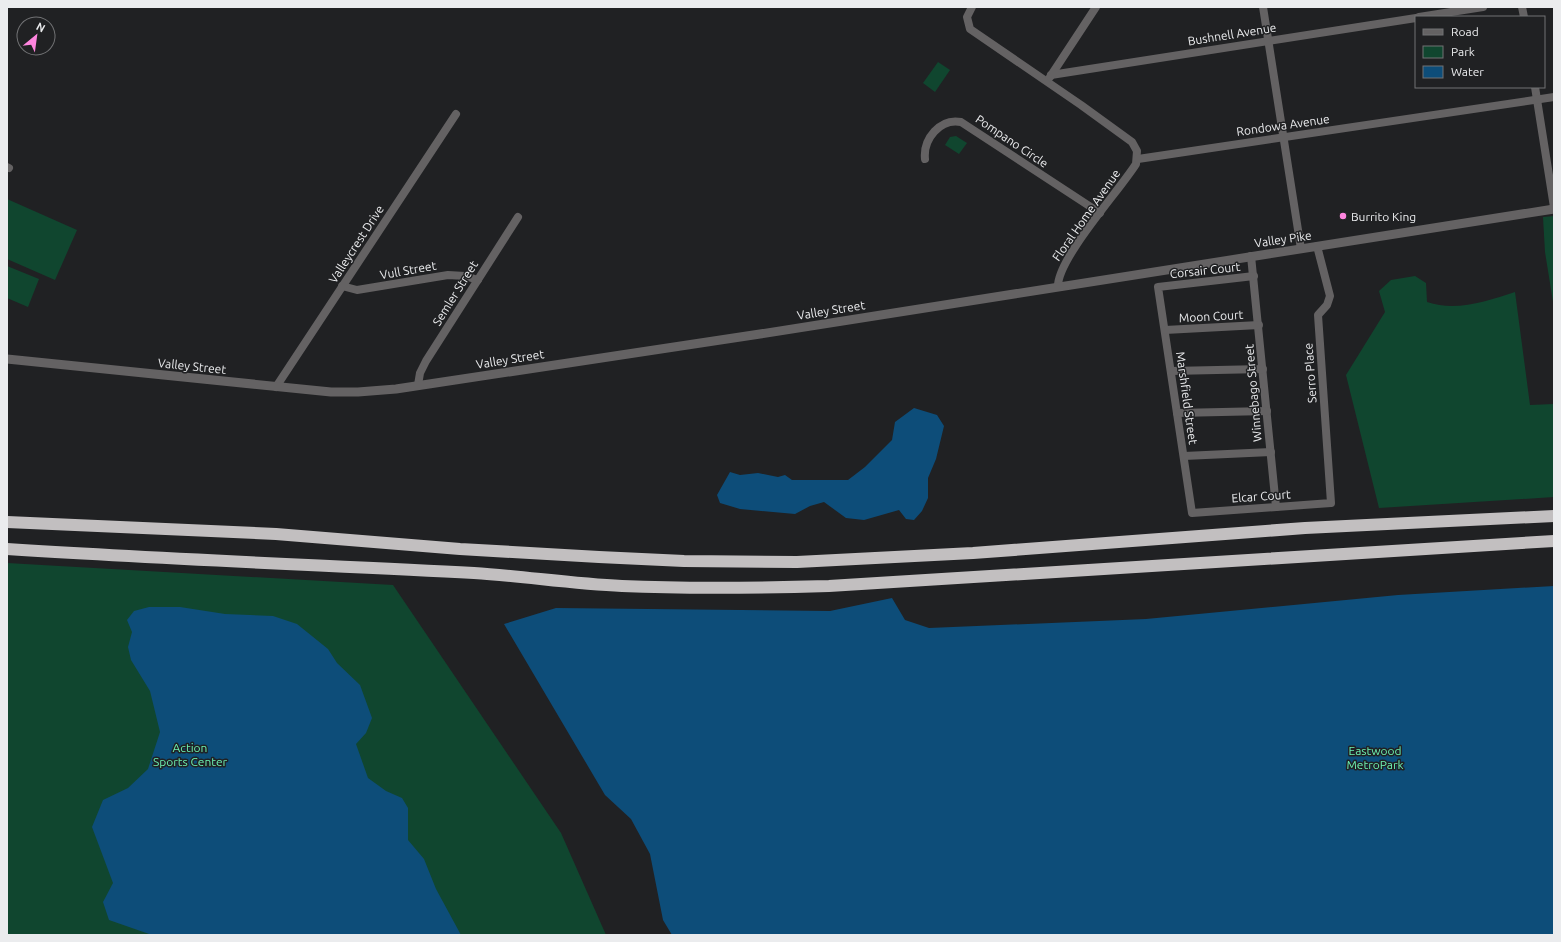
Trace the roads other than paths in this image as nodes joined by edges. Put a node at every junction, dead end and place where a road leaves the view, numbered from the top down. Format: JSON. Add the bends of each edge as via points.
{"nodes":[{"id":1,"x":972,"y":7,"type":"edge"},
{"id":2,"x":1096,"y":7,"type":"edge"},
{"id":3,"x":1263,"y":7,"type":"edge"},
{"id":4,"x":1483,"y":7,"type":"edge"},
{"id":5,"x":1425,"y":16,"type":"edge"},
{"id":6,"x":1415,"y":18,"type":"edge"},
{"id":7,"x":1268,"y":41,"type":"junction"},
{"id":8,"x":1049,"y":78,"type":"junction"},
{"id":9,"x":1535,"y":88,"type":"edge"},
{"id":10,"x":1554,"y":97,"type":"edge"},
{"id":11,"x":1537,"y":99,"type":"junction"},
{"id":12,"x":456,"y":114,"type":"dead end"},
{"id":13,"x":1284,"y":137,"type":"junction"},
{"id":14,"x":925,"y":159,"type":"dead end"},
{"id":15,"x":1138,"y":159,"type":"junction"},
{"id":16,"x":1554,"y":208,"type":"edge"},
{"id":17,"x":1100,"y":213,"type":"junction"},
{"id":18,"x":518,"y":217,"type":"dead end"},
{"id":19,"x":1317,"y":246,"type":"junction"},
{"id":20,"x":1301,"y":249,"type":"junction"},
{"id":21,"x":1251,"y":256,"type":"junction"},
{"id":22,"x":1254,"y":276,"type":"junction"},
{"id":23,"x":478,"y":280,"type":"junction"},
{"id":24,"x":342,"y":286,"type":"junction"},
{"id":25,"x":1058,"y":286,"type":"junction"},
{"id":26,"x":1158,"y":287,"type":"joint"},
{"id":27,"x":1015,"y":293,"type":"joint"},
{"id":28,"x":1259,"y":325,"type":"junction"},
{"id":29,"x":1165,"y":330,"type":"junction"},
{"id":30,"x":7,"y":359,"type":"edge"},
{"id":31,"x":1263,"y":369,"type":"junction"},
{"id":32,"x":1171,"y":371,"type":"junction"},
{"id":33,"x":418,"y":385,"type":"junction"},
{"id":34,"x":276,"y":387,"type":"junction"},
{"id":35,"x":1267,"y":410,"type":"junction"},
{"id":36,"x":1177,"y":414,"type":"junction"},
{"id":37,"x":1271,"y":452,"type":"junction"},
{"id":38,"x":1184,"y":456,"type":"junction"},
{"id":39,"x":1331,"y":503,"type":"joint"},
{"id":40,"x":1276,"y":507,"type":"junction"},
{"id":41,"x":1192,"y":513,"type":"joint"},
{"id":42,"x":1554,"y":516,"type":"edge"},
{"id":43,"x":7,"y":522,"type":"edge"},
{"id":44,"x":1554,"y":541,"type":"edge"},
{"id":45,"x":7,"y":549,"type":"edge"}],
"edges":[{"from":1,"to":8,"type":"street","via":[[967,17],[970,29]]},
{"from":2,"to":8,"type":"street"},
{"from":3,"to":7,"type":"street"},
{"from":4,"to":5,"type":"street"},
{"from":6,"to":7,"type":"street","name":"Bushnell Avenue"},
{"from":7,"to":8,"type":"street","name":"Bushnell Avenue"},
{"from":7,"to":13,"type":"street"},
{"from":8,"to":15,"type":"street","via":[[1132,142]]},
{"from":9,"to":11,"type":"street"},
{"from":10,"to":11,"type":"street","name":"Rondowa Avenue"},
{"from":11,"to":13,"type":"street","name":"Rondowa Avenue"},
{"from":11,"to":16,"type":"street"},
{"from":12,"to":24,"type":"street","name":"Valleycrest Drive"},
{"from":13,"to":15,"type":"street","name":"Rondowa Avenue"},
{"from":13,"to":20,"type":"street"},
{"from":14,"to":17,"type":"street","name":"Pompano Circle","via":[[926,146],[938,128],[950,121],[961,122]]},
{"from":15,"to":17,"type":"street","name":"Floral Home Avenue"},
{"from":16,"to":19,"type":"street","name":"Valley Pike"},
{"from":17,"to":25,"type":"street","name":"Floral Home Avenue","via":[[1060,274]]},
{"from":18,"to":23,"type":"street","name":"Semler Street"},
{"from":19,"to":20,"type":"street","name":"Valley Pike"},
{"from":19,"to":39,"type":"street","name":"Serro Place","via":[[1330,296],[1327,305],[1318,315]]},
{"from":20,"to":21,"type":"street","name":"Valley Pike"},
{"from":21,"to":22,"type":"street","name":"Winnebago Street"},
{"from":21,"to":25,"type":"street","name":"Valley Pike"},
{"from":22,"to":26,"type":"street","name":"Corsair Court"},
{"from":22,"to":28,"type":"street","name":"Winnebago Street"},
{"from":23,"to":24,"type":"street","name":"Vull Street","via":[[448,275],[357,290]]},
{"from":23,"to":33,"type":"street","name":"Semler Street","via":[[426,361]]},
{"from":24,"to":34,"type":"street","name":"Valleycrest Drive"},
{"from":25,"to":27,"type":"street","name":"Valley Pike"},
{"from":26,"to":29,"type":"street","name":"Marshfield Street"},
{"from":27,"to":33,"type":"street","name":"Valley Street"},
{"from":28,"to":29,"type":"street","name":"Moon Court"},
{"from":28,"to":31,"type":"street","name":"Winnebago Street"},
{"from":29,"to":32,"type":"street","name":"Marshfield Street"},
{"from":30,"to":34,"type":"street","name":"Valley Street"},
{"from":31,"to":32,"type":"street"},
{"from":31,"to":35,"type":"street","name":"Winnebago Street"},
{"from":32,"to":36,"type":"street","name":"Marshfield Street"},
{"from":33,"to":34,"type":"street","name":"Valley Street","via":[[342,392]]},
{"from":35,"to":36,"type":"street"},
{"from":35,"to":37,"type":"street","name":"Winnebago Street"},
{"from":36,"to":38,"type":"street","name":"Marshfield Street"},
{"from":37,"to":38,"type":"street"},
{"from":37,"to":40,"type":"street","name":"Winnebago Street"},
{"from":38,"to":41,"type":"street","name":"Marshfield Street"},
{"from":39,"to":40,"type":"street","name":"Elcar Court"},
{"from":40,"to":41,"type":"street","name":"Elcar Court"},
{"from":42,"to":43,"type":"highway","via":[[1305,528],[973,553],[797,562],[684,561],[460,549],[276,534]]},
{"from":44,"to":45,"type":"highway","via":[[829,586],[714,589],[620,586],[478,574]]}]}
